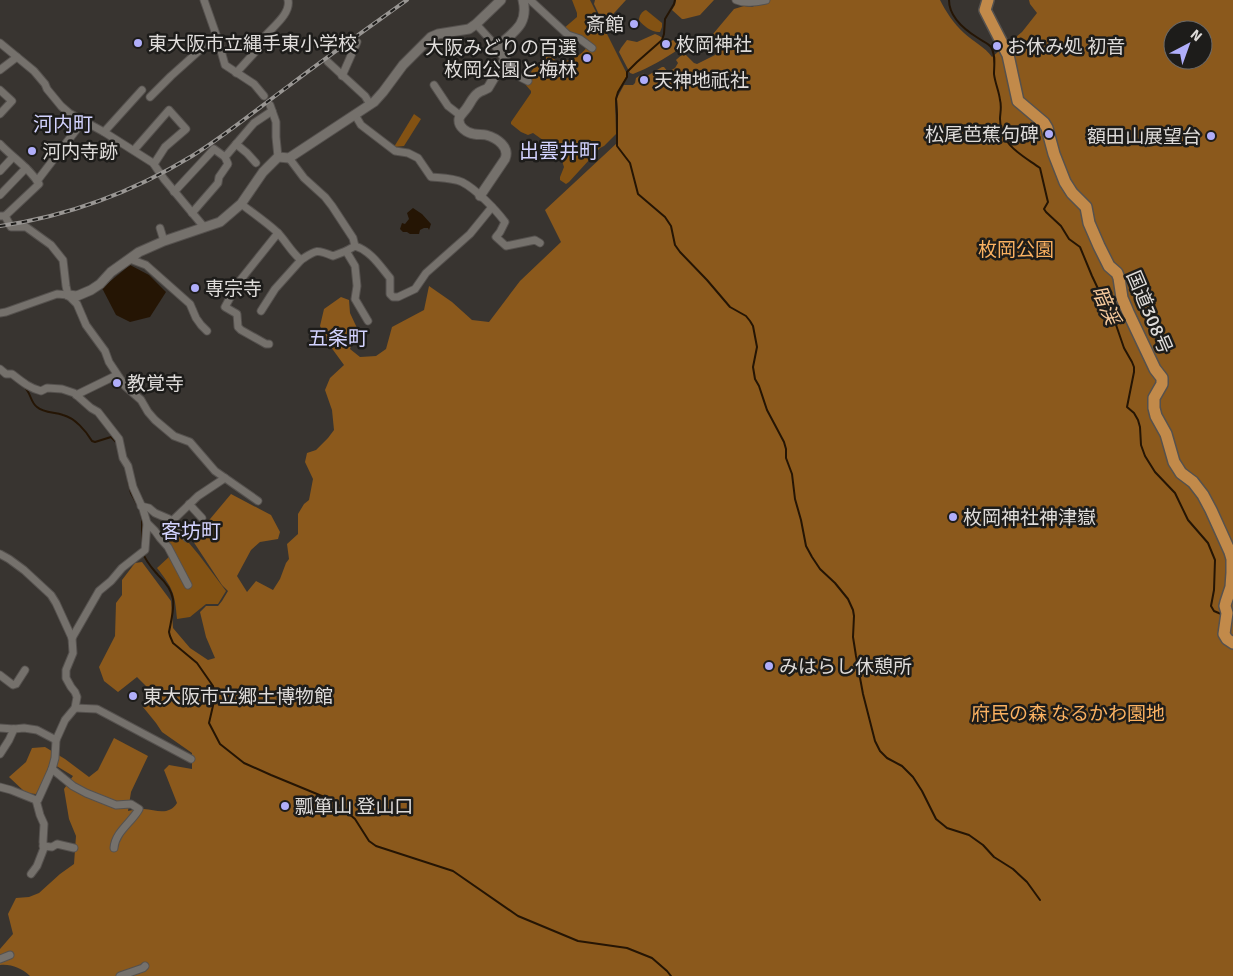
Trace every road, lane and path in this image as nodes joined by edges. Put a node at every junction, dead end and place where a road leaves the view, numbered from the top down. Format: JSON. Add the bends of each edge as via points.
{"nodes":[{"id":1,"x":204,"y":0,"type":"edge"},
{"id":2,"x":288,"y":0,"type":"edge"},
{"id":3,"x":501,"y":0,"type":"edge"},
{"id":4,"x":522,"y":0,"type":"edge"},
{"id":5,"x":530,"y":0,"type":"edge"},
{"id":6,"x":736,"y":0,"type":"edge"},
{"id":7,"x":766,"y":0,"type":"edge"},
{"id":8,"x":988,"y":0,"type":"edge"},
{"id":9,"x":476,"y":24,"type":"junction"},
{"id":10,"x":218,"y":40,"type":"junction"},
{"id":11,"x":357,"y":42,"type":"dead end"},
{"id":12,"x":0,"y":44,"type":"edge"},
{"id":13,"x":496,"y":47,"type":"junction"},
{"id":14,"x":592,"y":48,"type":"dead end"},
{"id":15,"x":17,"y":57,"type":"junction"},
{"id":16,"x":504,"y":61,"type":"junction"},
{"id":17,"x":328,"y":62,"type":"dead end"},
{"id":18,"x":0,"y":70,"type":"edge"},
{"id":19,"x":236,"y":73,"type":"junction"},
{"id":20,"x":342,"y":76,"type":"junction"},
{"id":21,"x":528,"y":81,"type":"dead end"},
{"id":22,"x":434,"y":84,"type":"dead end"},
{"id":23,"x":0,"y":90,"type":"edge"},
{"id":24,"x":142,"y":90,"type":"dead end"},
{"id":25,"x":264,"y":96,"type":"dead end"},
{"id":26,"x":150,"y":97,"type":"dead end"},
{"id":27,"x":370,"y":104,"type":"junction"},
{"id":28,"x":0,"y":114,"type":"edge"},
{"id":29,"x":355,"y":115,"type":"junction"},
{"id":30,"x":461,"y":116,"type":"junction"},
{"id":31,"x":83,"y":121,"type":"junction"},
{"id":32,"x":104,"y":132,"type":"junction"},
{"id":33,"x":0,"y":144,"type":"edge"},
{"id":34,"x":236,"y":144,"type":"junction"},
{"id":35,"x":134,"y":150,"type":"junction"},
{"id":36,"x":13,"y":157,"type":"junction"},
{"id":37,"x":225,"y":157,"type":"junction"},
{"id":38,"x":278,"y":157,"type":"junction"},
{"id":39,"x":289,"y":158,"type":"junction"},
{"id":40,"x":256,"y":163,"type":"dead end"},
{"id":41,"x":154,"y":164,"type":"junction"},
{"id":42,"x":26,"y":168,"type":"junction"},
{"id":43,"x":0,"y":171,"type":"edge"},
{"id":44,"x":38,"y":181,"type":"junction"},
{"id":45,"x":174,"y":192,"type":"junction"},
{"id":46,"x":0,"y":195,"type":"edge"},
{"id":47,"x":480,"y":196,"type":"junction"},
{"id":48,"x":241,"y":204,"type":"junction"},
{"id":49,"x":492,"y":207,"type":"junction"},
{"id":50,"x":192,"y":213,"type":"junction"},
{"id":51,"x":2,"y":216,"type":"edge"},
{"id":52,"x":204,"y":227,"type":"junction"},
{"id":53,"x":160,"y":228,"type":"dead end"},
{"id":54,"x":278,"y":233,"type":"junction"},
{"id":55,"x":164,"y":241,"type":"junction"},
{"id":56,"x":540,"y":243,"type":"dead end"},
{"id":57,"x":355,"y":246,"type":"junction"},
{"id":58,"x":346,"y":250,"type":"junction"},
{"id":59,"x":130,"y":259,"type":"junction"},
{"id":60,"x":301,"y":260,"type":"junction"},
{"id":61,"x":68,"y":295,"type":"junction"},
{"id":62,"x":261,"y":311,"type":"dead end"},
{"id":63,"x":0,"y":313,"type":"edge"},
{"id":64,"x":368,"y":322,"type":"dead end"},
{"id":65,"x":208,"y":331,"type":"dead end"},
{"id":66,"x":269,"y":344,"type":"dead end"},
{"id":67,"x":0,"y":369,"type":"edge"},
{"id":68,"x":117,"y":375,"type":"junction"},
{"id":69,"x":76,"y":395,"type":"junction"},
{"id":70,"x":226,"y":478,"type":"junction"},
{"id":71,"x":258,"y":502,"type":"dead end"},
{"id":72,"x":189,"y":504,"type":"junction"},
{"id":73,"x":141,"y":506,"type":"junction"},
{"id":74,"x":202,"y":518,"type":"dead end"},
{"id":75,"x":172,"y":521,"type":"junction"},
{"id":76,"x":147,"y":523,"type":"junction"},
{"id":77,"x":187,"y":538,"type":"dead end"},
{"id":78,"x":0,"y":554,"type":"edge"},
{"id":79,"x":188,"y":585,"type":"dead end"},
{"id":80,"x":72,"y":638,"type":"junction"},
{"id":81,"x":1233,"y":643,"type":"edge"},
{"id":82,"x":25,"y":670,"type":"dead end"},
{"id":83,"x":0,"y":675,"type":"edge"},
{"id":84,"x":75,"y":708,"type":"junction"},
{"id":85,"x":0,"y":728,"type":"edge"},
{"id":86,"x":14,"y":729,"type":"junction"},
{"id":87,"x":56,"y":740,"type":"junction"},
{"id":88,"x":0,"y":754,"type":"edge"},
{"id":89,"x":190,"y":759,"type":"dead end"},
{"id":90,"x":52,"y":769,"type":"junction"},
{"id":91,"x":0,"y":787,"type":"edge"},
{"id":92,"x":36,"y":800,"type":"junction"},
{"id":93,"x":43,"y":846,"type":"junction"},
{"id":94,"x":74,"y":848,"type":"dead end"},
{"id":95,"x":114,"y":848,"type":"dead end"},
{"id":96,"x":31,"y":874,"type":"dead end"},
{"id":97,"x":10,"y":955,"type":"dead end"},
{"id":98,"x":0,"y":959,"type":"edge"},
{"id":99,"x":145,"y":966,"type":"dead end"},
{"id":100,"x":120,"y":976,"type":"edge"}],
"edges":[{"from":1,"to":10,"type":"street"},
{"from":2,"to":19,"type":"street","via":[[288,11]]},
{"from":3,"to":9,"type":"street"},
{"from":4,"to":13,"type":"street","via":[[524,15],[521,24]]},
{"from":5,"to":14,"type":"street","via":[[568,35]]},
{"from":6,"to":7,"type":"street","via":[[756,3]]},
{"from":8,"to":81,"type":"highway","name":"国道308号","via":[[985,10],[1008,55],[1018,101],[1047,128],[1065,182],[1086,207],[1099,246],[1109,266],[1117,273],[1128,312],[1156,372],[1162,378],[1154,398],[1154,408],[1174,462],[1180,473],[1203,495],[1230,552],[1232,574],[1224,634]]},
{"from":9,"to":13,"type":"street"},
{"from":9,"to":27,"type":"street","via":[[469,29],[431,38]]},
{"from":10,"to":19,"type":"street","via":[[225,65]]},
{"from":10,"to":26,"type":"street","via":[[200,50]]},
{"from":11,"to":20,"type":"street"},
{"from":12,"to":15,"type":"street"},
{"from":13,"to":16,"type":"street"},
{"from":15,"to":18,"type":"street"},
{"from":15,"to":31,"type":"street","via":[[34,71],[61,106]]},
{"from":16,"to":21,"type":"street","via":[[512,73]]},
{"from":16,"to":30,"type":"street","via":[[488,88],[478,92]]},
{"from":17,"to":20,"type":"street"},
{"from":19,"to":25,"type":"street","via":[[254,84]]},
{"from":20,"to":27,"type":"street"},
{"from":22,"to":30,"type":"street","via":[[448,106]]},
{"from":23,"to":28,"type":"street","via":[[12,101]]},
{"from":24,"to":32,"type":"street"},
{"from":27,"to":29,"type":"street"},
{"from":29,"to":39,"type":"street"},
{"from":29,"to":47,"type":"street","via":[[361,125],[395,151],[418,158],[431,176],[462,182]]},
{"from":30,"to":47,"type":"street","via":[[459,120],[465,130],[493,137],[506,149],[505,159]]},
{"from":31,"to":32,"type":"street"},
{"from":31,"to":44,"type":"street"},
{"from":32,"to":35,"type":"street"},
{"from":33,"to":36,"type":"street"},
{"from":34,"to":37,"type":"street"},
{"from":34,"to":38,"type":"street","via":[[271,108],[276,122]]},
{"from":34,"to":40,"type":"street"},
{"from":35,"to":41,"type":"street"},
{"from":35,"to":41,"type":"street","via":[[169,110],[186,129],[165,147]]},
{"from":36,"to":42,"type":"street"},
{"from":36,"to":43,"type":"street"},
{"from":37,"to":45,"type":"street","via":[[214,149]]},
{"from":37,"to":50,"type":"street","via":[[228,164],[218,183]]},
{"from":38,"to":39,"type":"street"},
{"from":38,"to":48,"type":"street","via":[[263,172]]},
{"from":39,"to":57,"type":"street","via":[[332,206]]},
{"from":41,"to":45,"type":"street"},
{"from":42,"to":44,"type":"street"},
{"from":42,"to":46,"type":"street"},
{"from":44,"to":51,"type":"street","via":[[39,184]]},
{"from":45,"to":50,"type":"street"},
{"from":47,"to":49,"type":"street"},
{"from":48,"to":52,"type":"street","via":[[220,222]]},
{"from":48,"to":54,"type":"street"},
{"from":49,"to":56,"type":"street","via":[[505,222],[496,237],[506,246],[535,240]]},
{"from":49,"to":57,"type":"street","via":[[415,289],[398,297],[390,294],[390,278],[373,256]]},
{"from":50,"to":52,"type":"street"},
{"from":51,"to":61,"type":"street","via":[[11,227],[26,227],[51,245],[63,260]]},
{"from":52,"to":55,"type":"street"},
{"from":53,"to":55,"type":"street"},
{"from":54,"to":60,"type":"street"},
{"from":54,"to":66,"type":"street","via":[[238,283],[225,307],[237,314],[241,330]]},
{"from":55,"to":59,"type":"street"},
{"from":57,"to":58,"type":"street"},
{"from":58,"to":60,"type":"street","via":[[333,256],[315,251]]},
{"from":58,"to":64,"type":"street","via":[[355,266],[358,286],[355,299]]},
{"from":59,"to":61,"type":"street","via":[[91,290],[77,296]]},
{"from":59,"to":65,"type":"street","via":[[146,265],[190,304],[200,325]]},
{"from":60,"to":62,"type":"street","via":[[275,289]]},
{"from":61,"to":63,"type":"street","via":[[57,294]]},
{"from":61,"to":68,"type":"street","via":[[77,304]]},
{"from":67,"to":69,"type":"street","via":[[33,390],[62,389]]},
{"from":68,"to":69,"type":"street"},
{"from":68,"to":70,"type":"street","via":[[155,420],[174,436],[190,442]]},
{"from":69,"to":73,"type":"street","via":[[98,412],[119,439]]},
{"from":70,"to":71,"type":"street"},
{"from":70,"to":72,"type":"street"},
{"from":72,"to":74,"type":"street"},
{"from":72,"to":75,"type":"street"},
{"from":73,"to":75,"type":"street"},
{"from":73,"to":76,"type":"street"},
{"from":75,"to":77,"type":"street"},
{"from":76,"to":79,"type":"street","via":[[168,547]]},
{"from":76,"to":80,"type":"street","via":[[146,550],[122,568],[99,592]]},
{"from":78,"to":80,"type":"street","via":[[24,570],[51,596]]},
{"from":80,"to":84,"type":"street","via":[[73,653],[66,678],[77,697]]},
{"from":82,"to":83,"type":"street","via":[[13,685]]},
{"from":84,"to":87,"type":"street"},
{"from":84,"to":89,"type":"street","via":[[96,709]]},
{"from":85,"to":86,"type":"street"},
{"from":86,"to":87,"type":"street","via":[[37,730]]},
{"from":86,"to":88,"type":"street"},
{"from":87,"to":90,"type":"street"},
{"from":90,"to":92,"type":"street"},
{"from":90,"to":95,"type":"street","via":[[86,793],[116,805],[131,804],[140,808],[120,832]]},
{"from":91,"to":92,"type":"street"},
{"from":92,"to":93,"type":"street","via":[[44,824]]},
{"from":93,"to":94,"type":"street","via":[[57,844]]},
{"from":93,"to":96,"type":"street"},
{"from":97,"to":98,"type":"street"},
{"from":99,"to":100,"type":"street"}]}
